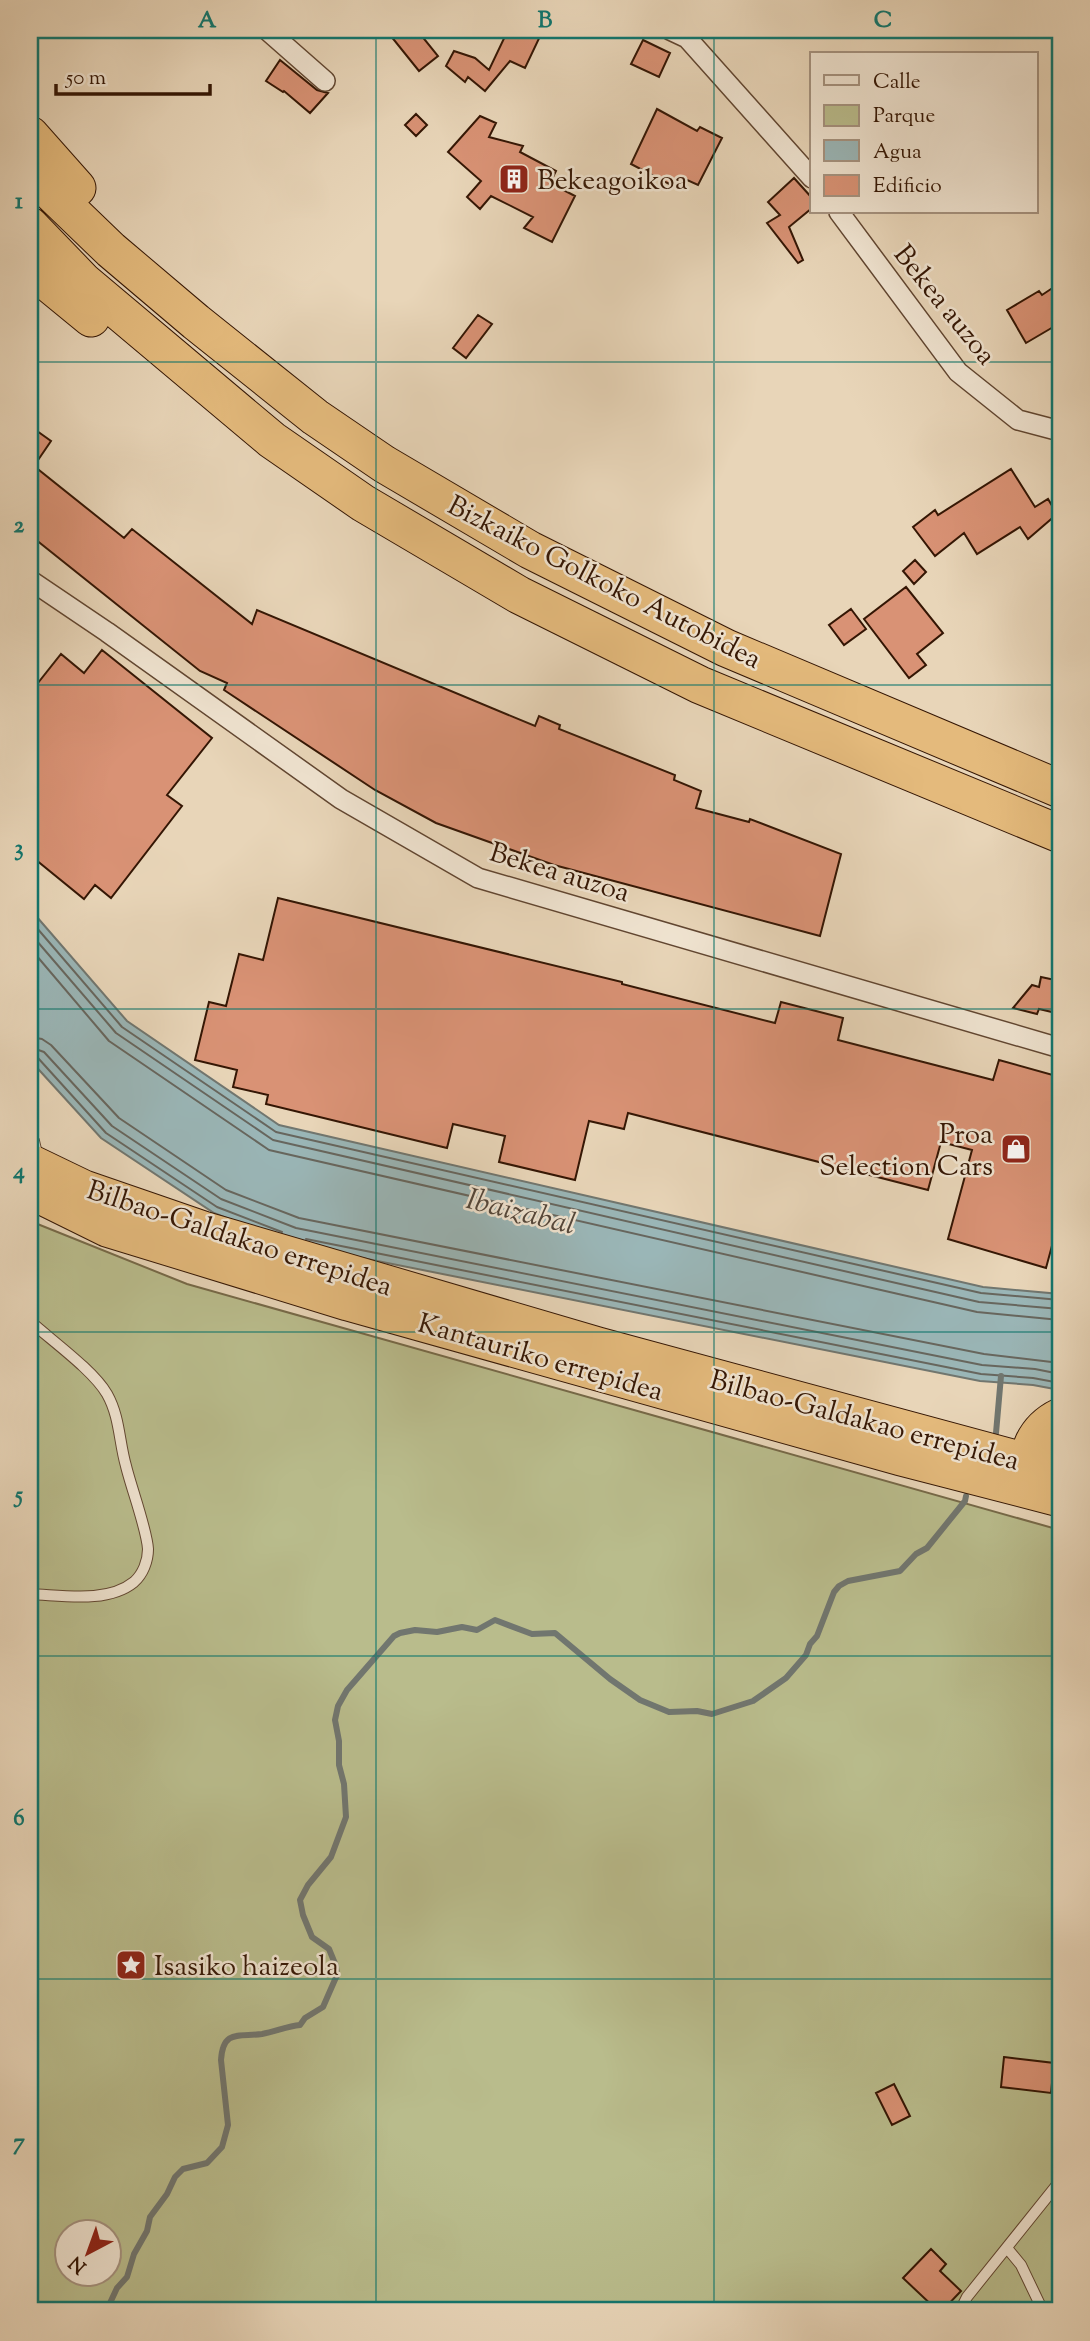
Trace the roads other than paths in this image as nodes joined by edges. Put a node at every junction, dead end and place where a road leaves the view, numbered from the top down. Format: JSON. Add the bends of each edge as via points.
{"nodes":[{"id":1,"x":267,"y":30,"type":"edge"},
{"id":2,"x":670,"y":30,"type":"edge"},
{"id":3,"x":325,"y":81,"type":"dead end"},
{"id":4,"x":30,"y":135,"type":"edge"},
{"id":5,"x":30,"y":172,"type":"edge"},
{"id":6,"x":810,"y":176,"type":"edge"},
{"id":7,"x":840,"y":214,"type":"edge"},
{"id":8,"x":30,"y":226,"type":"edge"},
{"id":9,"x":111,"y":250,"type":"junction"},
{"id":10,"x":30,"y":268,"type":"edge"},
{"id":11,"x":1060,"y":431,"type":"edge"},
{"id":12,"x":272,"y":440,"type":"junction"},
{"id":13,"x":30,"y":580,"type":"edge"},
{"id":14,"x":1060,"y":789,"type":"edge"},
{"id":15,"x":1060,"y":834,"type":"edge"},
{"id":16,"x":1060,"y":1048,"type":"edge"},
{"id":17,"x":32,"y":1164,"type":"edge"},
{"id":18,"x":30,"y":1321,"type":"edge"},
{"id":19,"x":1060,"y":1417,"type":"edge"},
{"id":20,"x":1036,"y":1474,"type":"edge"},
{"id":21,"x":1060,"y":1498,"type":"edge"},
{"id":22,"x":30,"y":1594,"type":"edge"},
{"id":23,"x":1060,"y":2181,"type":"edge"},
{"id":24,"x":1007,"y":2248,"type":"junction"},
{"id":25,"x":960,"y":2311,"type":"edge"},
{"id":26,"x":1043,"y":2311,"type":"edge"}],
"edges":[{"from":1,"to":3,"type":"street"},
{"from":2,"to":6,"type":"street","via":[[687,38]]},
{"from":4,"to":9,"type":"highway","via":[[75,183]]},
{"from":5,"to":9,"type":"highway","name":"Bizkaiko Golkoko Autobidea"},
{"from":7,"to":11,"type":"street","name":"Bekea auzoa","via":[[957,372],[1018,420]]},
{"from":8,"to":12,"type":"highway","name":"Bizkaiko Golkoko Autobidea","via":[[84,282]]},
{"from":9,"to":14,"type":"highway","name":"Bizkaiko Golkoko Autobidea","via":[[315,417],[384,464],[530,550],[726,648]]},
{"from":10,"to":12,"type":"highway","via":[[121,342]]},
{"from":12,"to":15,"type":"highway","name":"Bizkaiko Golkoko Autobidea","via":[[363,503],[519,595],[700,685]]},
{"from":13,"to":16,"type":"street","name":"Bekea auzoa","via":[[341,799],[478,878]]},
{"from":17,"to":20,"type":"highway","name":"Bilbao-Galdakao errepidea","via":[[84,1189],[203,1230]]},
{"from":18,"to":22,"type":"lane","via":[[107,1394],[117,1417],[148,1547],[145,1567],[134,1582],[117,1591],[94,1596]]},
{"from":19,"to":20,"type":"highway","via":[[1037,1434],[1029,1451]]},
{"from":20,"to":21,"type":"highway"},
{"from":23,"to":24,"type":"lane"},
{"from":24,"to":25,"type":"lane"},
{"from":24,"to":26,"type":"lane","via":[[1021,2265]]}]}
